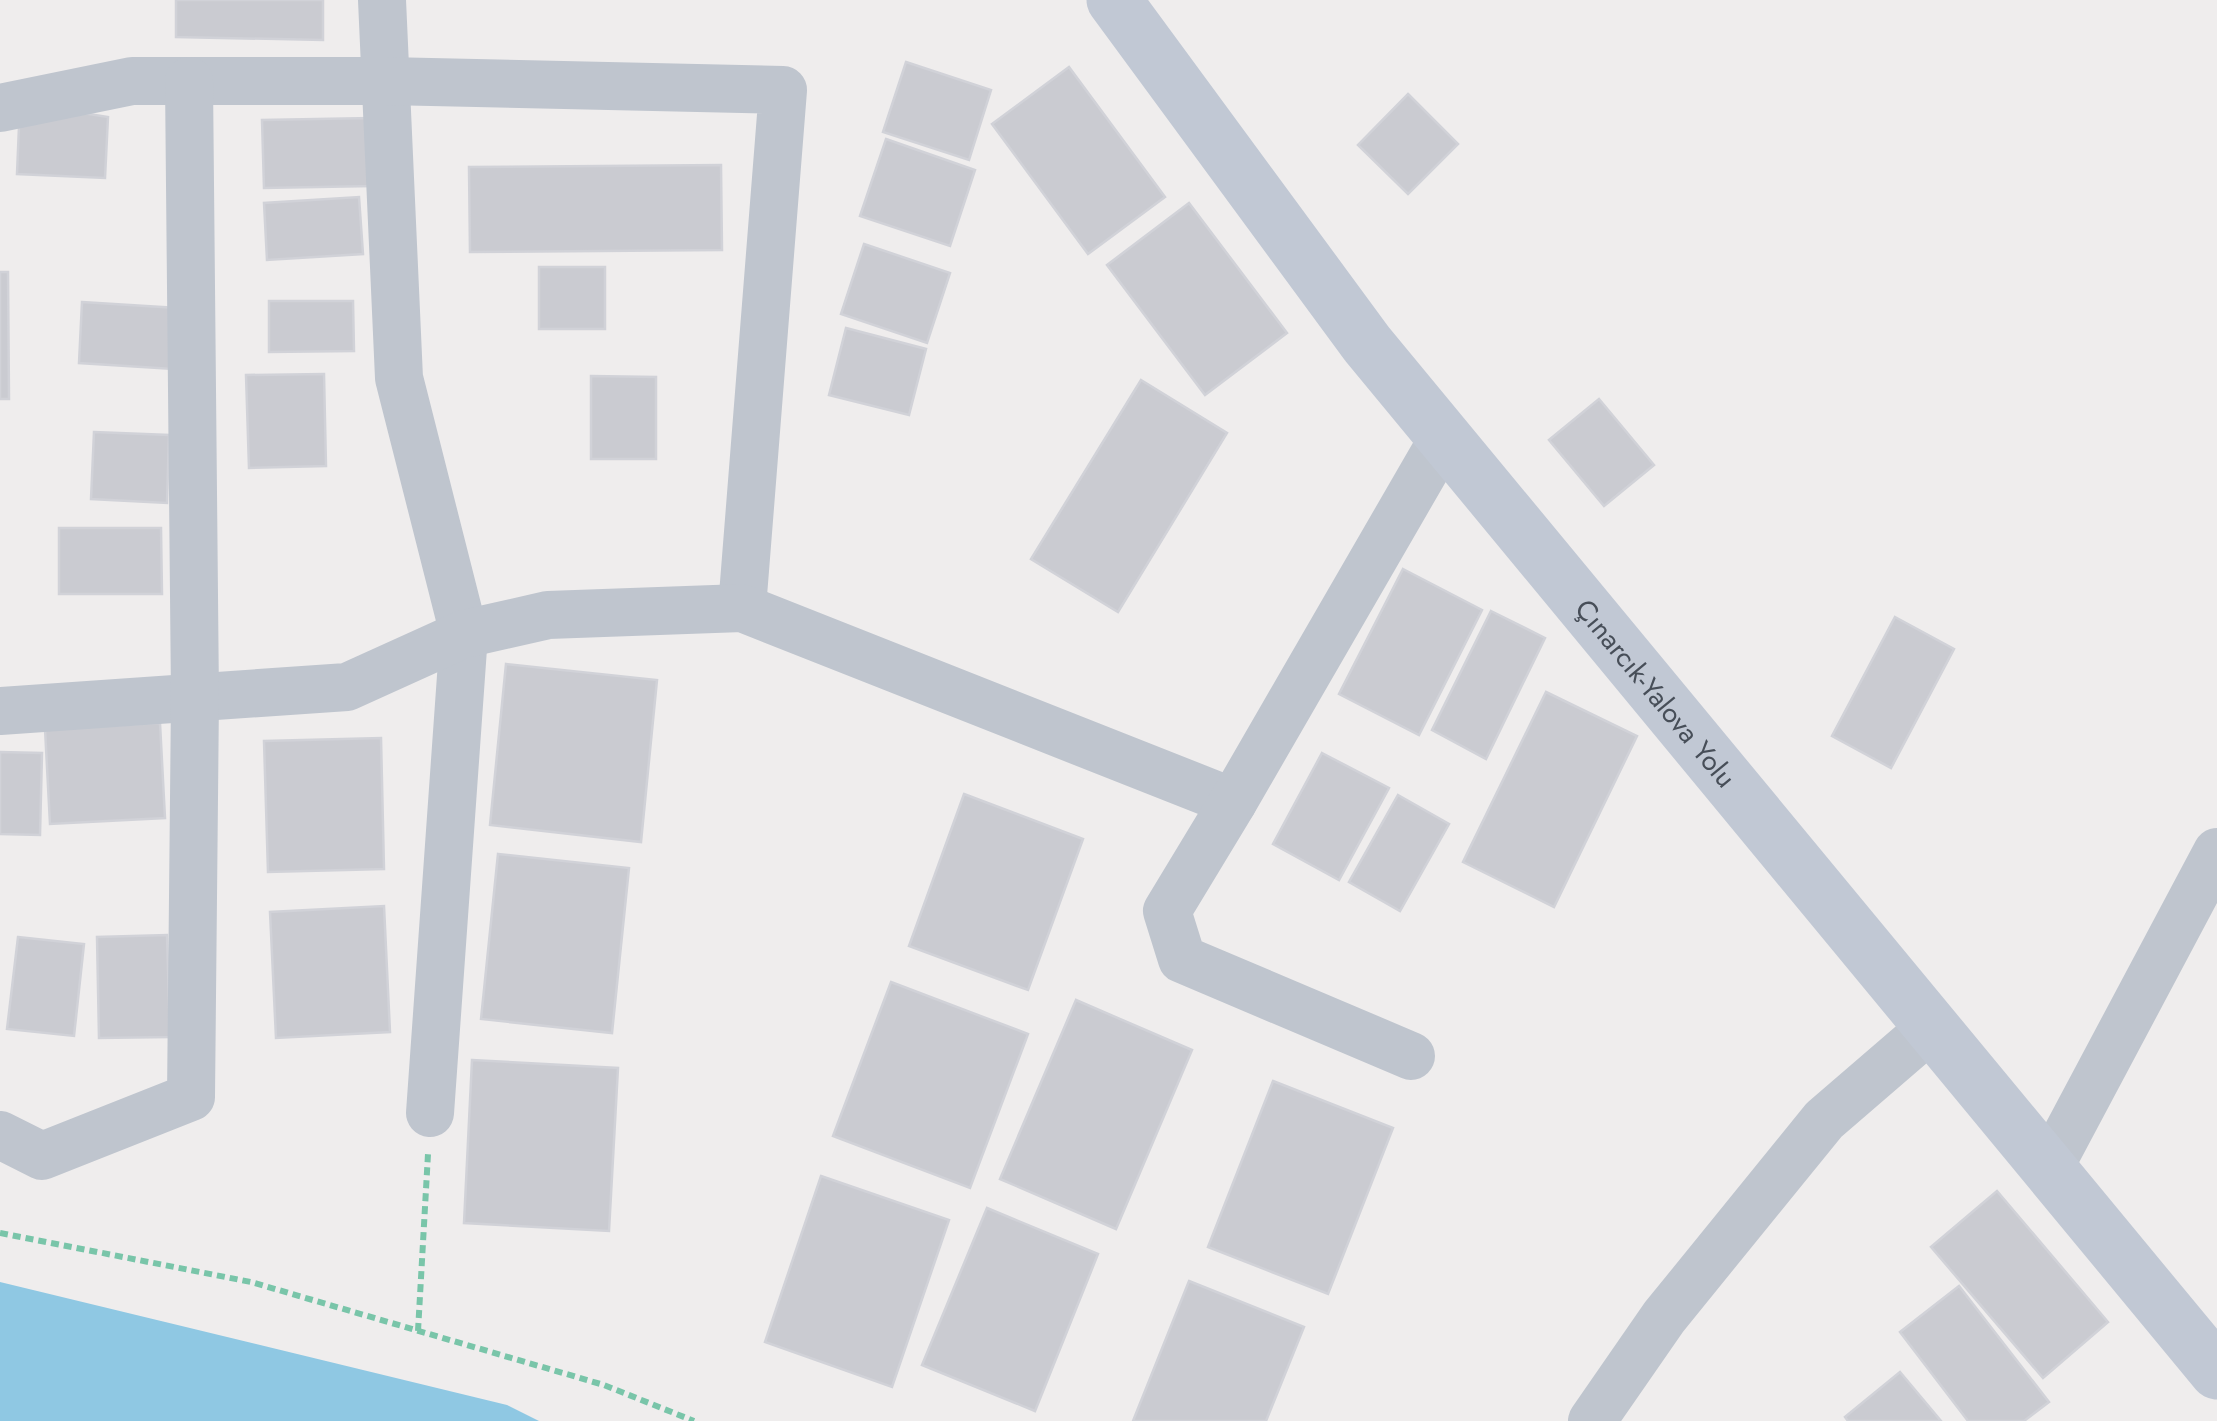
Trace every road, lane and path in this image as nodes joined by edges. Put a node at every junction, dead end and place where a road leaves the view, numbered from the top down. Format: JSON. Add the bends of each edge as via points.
{"nodes":[{"id":1,"x":382,"y":0,"type":"edge"},
{"id":2,"x":1114,"y":0,"type":"edge"},
{"id":3,"x":188,"y":81,"type":"junction"},
{"id":4,"x":386,"y":82,"type":"junction"},
{"id":5,"x":0,"y":108,"type":"edge"},
{"id":6,"x":1444,"y":437,"type":"junction"},
{"id":7,"x":742,"y":608,"type":"junction"},
{"id":8,"x":464,"y":634,"type":"junction"},
{"id":9,"x":194,"y":698,"type":"junction"},
{"id":10,"x":0,"y":711,"type":"edge"},
{"id":11,"x":1233,"y":802,"type":"junction"},
{"id":12,"x":2217,"y":852,"type":"edge"},
{"id":13,"x":1934,"y":1026,"type":"junction"},
{"id":14,"x":1411,"y":1056,"type":"dead end"},
{"id":15,"x":430,"y":1113,"type":"joint"},
{"id":16,"x":0,"y":1135,"type":"edge"},
{"id":17,"x":2050,"y":1166,"type":"junction"},
{"id":18,"x":0,"y":1233,"type":"edge"},
{"id":19,"x":418,"y":1332,"type":"junction"},
{"id":20,"x":2217,"y":1372,"type":"edge"},
{"id":21,"x":694,"y":1421,"type":"edge"},
{"id":22,"x":1592,"y":1421,"type":"edge"}],
"edges":[{"from":1,"to":4,"type":"street"},
{"from":2,"to":6,"type":"street","name":"Çınarcık-Yalova Yolu","via":[[1367,344]]},
{"from":3,"to":4,"type":"street"},
{"from":3,"to":5,"type":"street","via":[[132,81]]},
{"from":3,"to":9,"type":"street"},
{"from":4,"to":7,"type":"street","via":[[783,90]]},
{"from":4,"to":8,"type":"street","via":[[399,378]]},
{"from":6,"to":11,"type":"street"},
{"from":6,"to":13,"type":"street","name":"Çınarcık-Yalova Yolu"},
{"from":7,"to":8,"type":"street","via":[[548,615]]},
{"from":7,"to":11,"type":"street"},
{"from":8,"to":9,"type":"street","via":[[347,687]]},
{"from":8,"to":15,"type":"street"},
{"from":9,"to":10,"type":"street"},
{"from":9,"to":16,"type":"street","via":[[191,1097],[42,1156]]},
{"from":11,"to":14,"type":"street","via":[[1167,911],[1182,959]]},
{"from":12,"to":17,"type":"street"},
{"from":13,"to":17,"type":"street","name":"Çınarcık-Yalova Yolu"},
{"from":13,"to":22,"type":"street","via":[[1824,1120],[1664,1317]]},
{"from":15,"to":19,"type":"path"},
{"from":17,"to":20,"type":"street","name":"Çınarcık-Yalova Yolu"},
{"from":18,"to":19,"type":"path","via":[[252,1282]]},
{"from":19,"to":21,"type":"path","via":[[604,1385]]}]}
